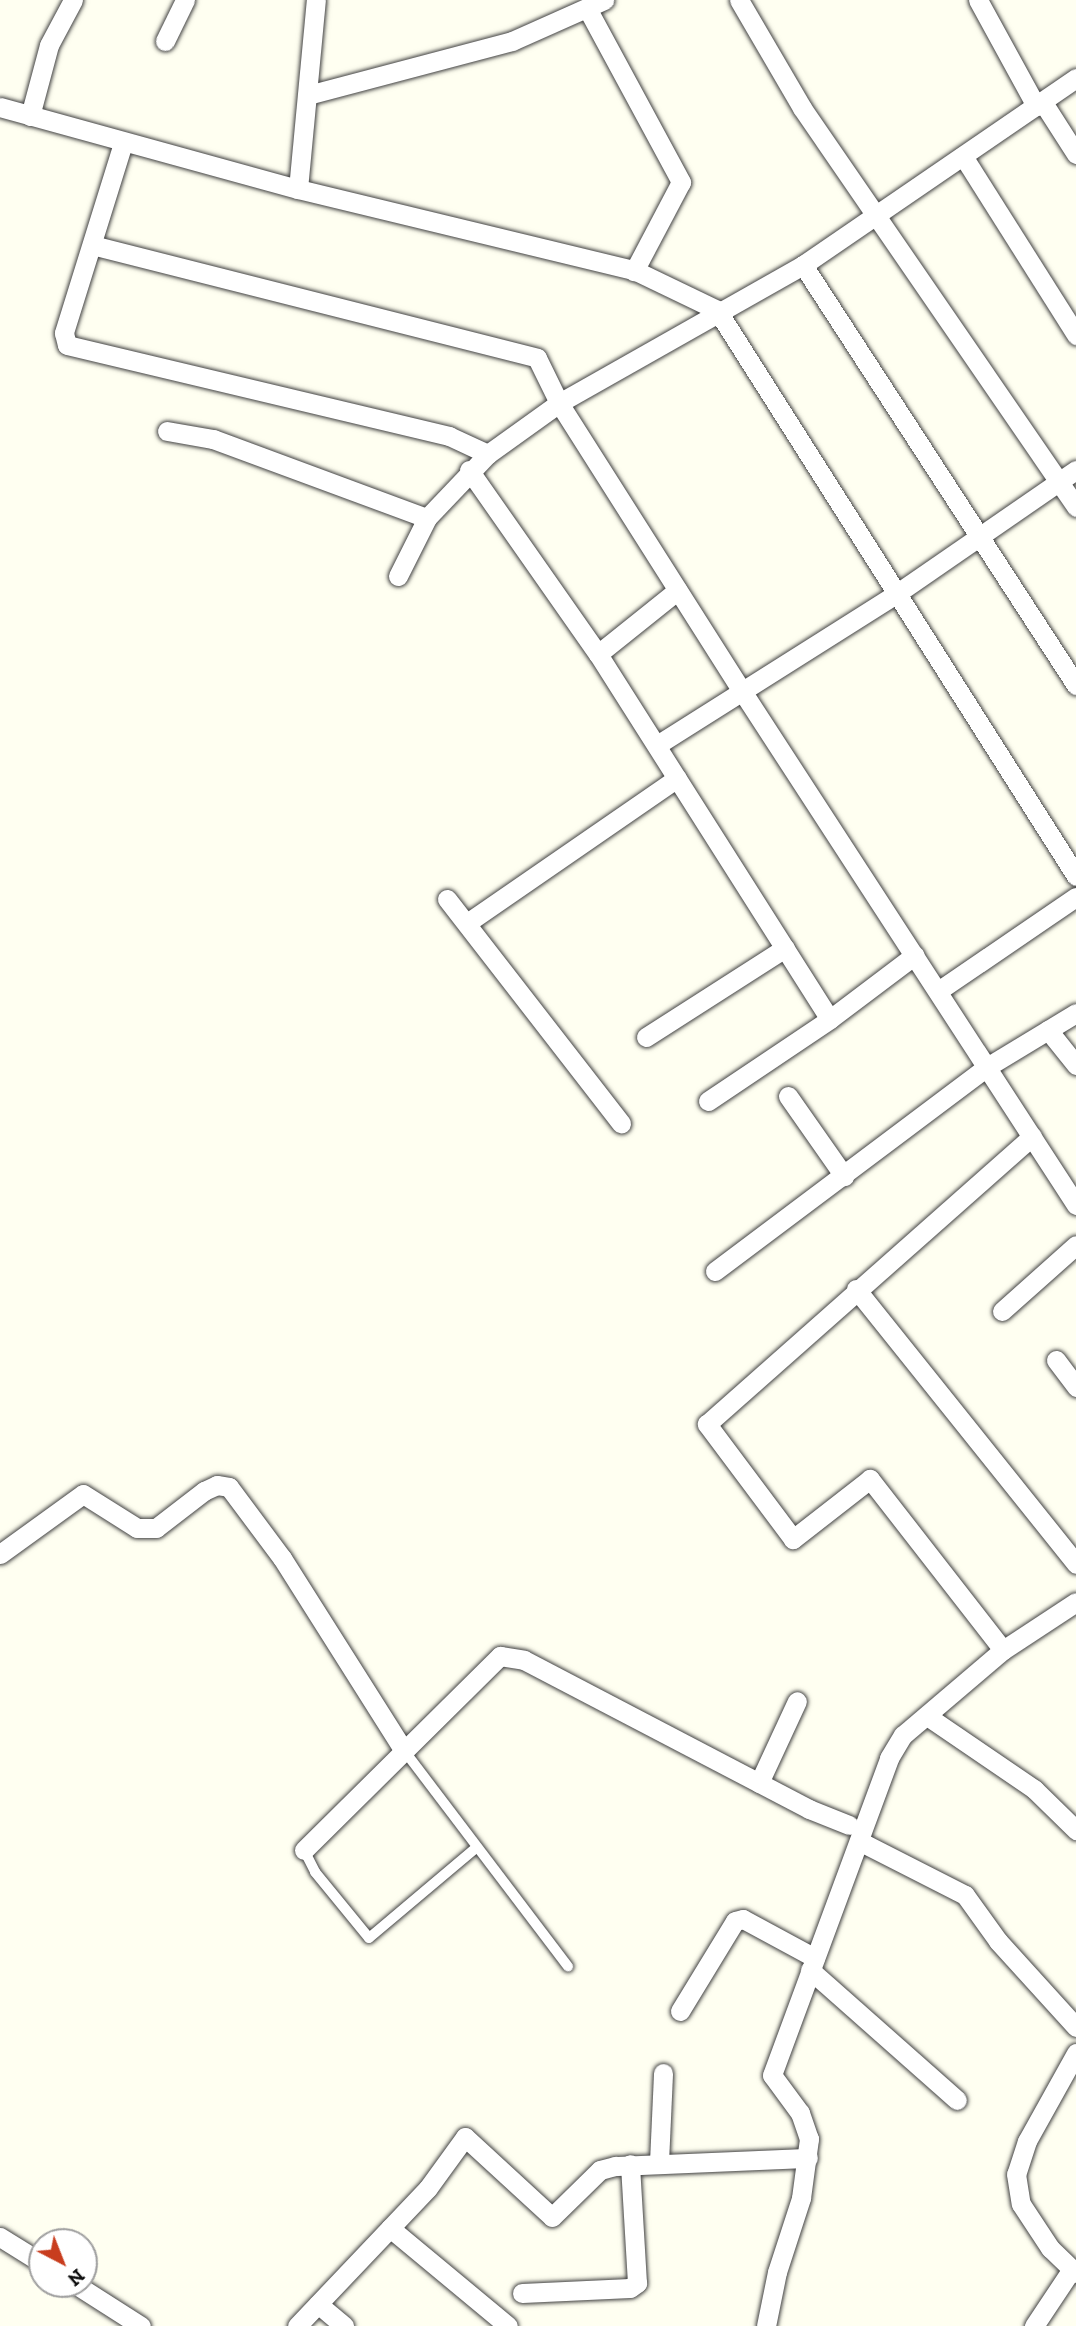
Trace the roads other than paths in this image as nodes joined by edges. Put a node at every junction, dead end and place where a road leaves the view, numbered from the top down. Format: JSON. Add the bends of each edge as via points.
{"nodes":[{"id":1,"x":73,"y":0,"type":"edge"},
{"id":2,"x":185,"y":0,"type":"edge"},
{"id":3,"x":316,"y":0,"type":"edge"},
{"id":4,"x":739,"y":0,"type":"edge"},
{"id":5,"x":978,"y":0,"type":"edge"},
{"id":6,"x":596,"y":4,"type":"edge"},
{"id":7,"x":164,"y":41,"type":"dead end"},
{"id":8,"x":1076,"y":78,"type":"edge"},
{"id":9,"x":308,"y":95,"type":"junction"},
{"id":10,"x":1039,"y":104,"type":"junction"},
{"id":11,"x":0,"y":107,"type":"edge"},
{"id":12,"x":30,"y":116,"type":"junction"},
{"id":13,"x":123,"y":144,"type":"junction"},
{"id":14,"x":1076,"y":154,"type":"edge"},
{"id":15,"x":963,"y":156,"type":"junction"},
{"id":16,"x":298,"y":189,"type":"junction"},
{"id":17,"x":879,"y":215,"type":"junction"},
{"id":18,"x":92,"y":245,"type":"junction"},
{"id":19,"x":803,"y":265,"type":"junction"},
{"id":20,"x":634,"y":271,"type":"junction"},
{"id":21,"x":717,"y":310,"type":"junction"},
{"id":22,"x":1076,"y":335,"type":"edge"},
{"id":23,"x":559,"y":403,"type":"junction"},
{"id":24,"x":167,"y":431,"type":"dead end"},
{"id":25,"x":488,"y":454,"type":"junction"},
{"id":26,"x":469,"y":470,"type":"junction"},
{"id":27,"x":1076,"y":470,"type":"edge"},
{"id":28,"x":1059,"y":482,"type":"junction"},
{"id":29,"x":1076,"y":507,"type":"edge"},
{"id":30,"x":427,"y":518,"type":"junction"},
{"id":31,"x":980,"y":536,"type":"junction"},
{"id":32,"x":398,"y":576,"type":"dead end"},
{"id":33,"x":678,"y":590,"type":"junction"},
{"id":34,"x":899,"y":592,"type":"junction"},
{"id":35,"x":598,"y":654,"type":"junction"},
{"id":36,"x":1076,"y":685,"type":"edge"},
{"id":37,"x":742,"y":691,"type":"junction"},
{"id":38,"x":657,"y":745,"type":"junction"},
{"id":39,"x":677,"y":778,"type":"junction"},
{"id":40,"x":1076,"y":876,"type":"edge"},
{"id":41,"x":1076,"y":897,"type":"edge"},
{"id":42,"x":447,"y":898,"type":"dead end"},
{"id":43,"x":467,"y":923,"type":"junction"},
{"id":44,"x":785,"y":948,"type":"junction"},
{"id":45,"x":915,"y":955,"type":"junction"},
{"id":46,"x":938,"y":991,"type":"junction"},
{"id":47,"x":1076,"y":1013,"type":"edge"},
{"id":48,"x":830,"y":1019,"type":"junction"},
{"id":49,"x":1048,"y":1030,"type":"junction"},
{"id":50,"x":646,"y":1037,"type":"dead end"},
{"id":51,"x":1076,"y":1065,"type":"edge"},
{"id":52,"x":987,"y":1067,"type":"junction"},
{"id":53,"x":788,"y":1096,"type":"dead end"},
{"id":54,"x":708,"y":1101,"type":"dead end"},
{"id":55,"x":621,"y":1123,"type":"dead end"},
{"id":56,"x":1032,"y":1136,"type":"junction"},
{"id":57,"x":844,"y":1176,"type":"junction"},
{"id":58,"x":1076,"y":1205,"type":"edge"},
{"id":59,"x":1076,"y":1245,"type":"edge"},
{"id":60,"x":715,"y":1271,"type":"dead end"},
{"id":61,"x":856,"y":1289,"type":"junction"},
{"id":62,"x":1002,"y":1311,"type":"dead end"},
{"id":63,"x":1056,"y":1360,"type":"dead end"},
{"id":64,"x":1076,"y":1387,"type":"edge"},
{"id":65,"x":0,"y":1554,"type":"edge"},
{"id":66,"x":1076,"y":1564,"type":"edge"},
{"id":67,"x":1076,"y":1602,"type":"edge"},
{"id":68,"x":1003,"y":1650,"type":"junction"},
{"id":69,"x":797,"y":1701,"type":"dead end"},
{"id":70,"x":927,"y":1716,"type":"junction"},
{"id":71,"x":402,"y":1748,"type":"junction"},
{"id":72,"x":759,"y":1783,"type":"junction"},
{"id":73,"x":1076,"y":1830,"type":"edge"},
{"id":74,"x":854,"y":1833,"type":"junction"},
{"id":75,"x":477,"y":1847,"type":"junction"},
{"id":76,"x":304,"y":1850,"type":"joint"},
{"id":77,"x":812,"y":1964,"type":"junction"},
{"id":78,"x":568,"y":1966,"type":"dead end"},
{"id":79,"x":680,"y":2011,"type":"dead end"},
{"id":80,"x":1076,"y":2027,"type":"edge"},
{"id":81,"x":1076,"y":2053,"type":"edge"},
{"id":82,"x":663,"y":2073,"type":"dead end"},
{"id":83,"x":957,"y":2100,"type":"dead end"},
{"id":84,"x":808,"y":2158,"type":"junction"},
{"id":85,"x":659,"y":2162,"type":"junction"},
{"id":86,"x":631,"y":2164,"type":"junction"},
{"id":87,"x":390,"y":2228,"type":"junction"},
{"id":88,"x":0,"y":2237,"type":"edge"},
{"id":89,"x":28,"y":2254,"type":"edge"},
{"id":90,"x":1074,"y":2271,"type":"edge"},
{"id":91,"x":522,"y":2293,"type":"dead end"},
{"id":92,"x":97,"y":2298,"type":"edge"},
{"id":93,"x":318,"y":2304,"type":"junction"},
{"id":94,"x":142,"y":2326,"type":"edge"},
{"id":95,"x":297,"y":2326,"type":"edge"},
{"id":96,"x":344,"y":2326,"type":"edge"},
{"id":97,"x":508,"y":2326,"type":"edge"},
{"id":98,"x":766,"y":2326,"type":"edge"},
{"id":99,"x":1034,"y":2326,"type":"edge"}],
"edges":[{"from":1,"to":12,"type":"street","via":[[49,45]]},
{"from":2,"to":7,"type":"street"},
{"from":3,"to":9,"type":"street"},
{"from":4,"to":17,"type":"street","via":[[802,108]]},
{"from":5,"to":10,"type":"street"},
{"from":6,"to":9,"type":"street","via":[[512,41]]},
{"from":6,"to":20,"type":"street","via":[[681,182]]},
{"from":8,"to":10,"type":"street"},
{"from":9,"to":16,"type":"street"},
{"from":10,"to":14,"type":"street"},
{"from":10,"to":15,"type":"street"},
{"from":11,"to":12,"type":"street"},
{"from":12,"to":13,"type":"street"},
{"from":13,"to":16,"type":"street"},
{"from":13,"to":18,"type":"street"},
{"from":15,"to":17,"type":"street"},
{"from":15,"to":22,"type":"street"},
{"from":16,"to":20,"type":"street"},
{"from":17,"to":19,"type":"street"},
{"from":17,"to":28,"type":"street"},
{"from":18,"to":23,"type":"street","via":[[529,352],[544,366]]},
{"from":18,"to":25,"type":"street","via":[[64,333],[67,345],[449,436]]},
{"from":19,"to":21,"type":"street"},
{"from":19,"to":31,"type":"street"},
{"from":20,"to":21,"type":"street"},
{"from":21,"to":23,"type":"street"},
{"from":21,"to":34,"type":"street"},
{"from":23,"to":25,"type":"street"},
{"from":23,"to":33,"type":"street"},
{"from":24,"to":30,"type":"street","via":[[213,439]]},
{"from":25,"to":26,"type":"street"},
{"from":26,"to":30,"type":"street"},
{"from":26,"to":35,"type":"street"},
{"from":27,"to":28,"type":"street"},
{"from":28,"to":29,"type":"street"},
{"from":28,"to":31,"type":"street"},
{"from":30,"to":32,"type":"street"},
{"from":31,"to":34,"type":"street"},
{"from":31,"to":36,"type":"street"},
{"from":33,"to":35,"type":"street"},
{"from":33,"to":37,"type":"street"},
{"from":34,"to":37,"type":"street"},
{"from":34,"to":40,"type":"street"},
{"from":35,"to":38,"type":"street"},
{"from":37,"to":38,"type":"street"},
{"from":37,"to":45,"type":"street"},
{"from":38,"to":39,"type":"street"},
{"from":39,"to":43,"type":"street"},
{"from":39,"to":44,"type":"street"},
{"from":41,"to":46,"type":"street"},
{"from":42,"to":43,"type":"street"},
{"from":43,"to":55,"type":"street"},
{"from":44,"to":48,"type":"street"},
{"from":44,"to":50,"type":"street"},
{"from":45,"to":46,"type":"street"},
{"from":45,"to":48,"type":"street"},
{"from":46,"to":52,"type":"street"},
{"from":47,"to":49,"type":"street"},
{"from":48,"to":54,"type":"street"},
{"from":49,"to":51,"type":"street"},
{"from":49,"to":52,"type":"street"},
{"from":52,"to":56,"type":"street"},
{"from":52,"to":57,"type":"street"},
{"from":53,"to":57,"type":"street"},
{"from":56,"to":58,"type":"street"},
{"from":56,"to":61,"type":"street"},
{"from":57,"to":60,"type":"street"},
{"from":59,"to":62,"type":"street"},
{"from":61,"to":66,"type":"street"},
{"from":61,"to":68,"type":"street","via":[[707,1424],[793,1539],[870,1479]]},
{"from":63,"to":64,"type":"street"},
{"from":65,"to":71,"type":"street","via":[[83,1494],[137,1528],[156,1528],[204,1491],[217,1485],[229,1487],[282,1558]]},
{"from":67,"to":68,"type":"street"},
{"from":68,"to":70,"type":"street"},
{"from":69,"to":72,"type":"street"},
{"from":70,"to":73,"type":"street","via":[[1034,1789]]},
{"from":70,"to":74,"type":"street","via":[[896,1746]]},
{"from":71,"to":72,"type":"street","via":[[500,1656],[514,1656]]},
{"from":71,"to":75,"type":"lane"},
{"from":71,"to":76,"type":"street"},
{"from":72,"to":74,"type":"street"},
{"from":74,"to":77,"type":"street"},
{"from":74,"to":80,"type":"street","via":[[965,1895],[998,1941]]},
{"from":75,"to":76,"type":"lane","via":[[369,1938],[315,1872]]},
{"from":75,"to":78,"type":"lane"},
{"from":77,"to":79,"type":"street","via":[[743,1919],[735,1921]]},
{"from":77,"to":83,"type":"street"},
{"from":77,"to":84,"type":"street","via":[[772,2076],[803,2120]]},
{"from":81,"to":90,"type":"street","via":[[1027,2141],[1016,2174],[1021,2204],[1050,2248]]},
{"from":82,"to":85,"type":"street"},
{"from":84,"to":85,"type":"street"},
{"from":84,"to":98,"type":"street"},
{"from":85,"to":86,"type":"street"},
{"from":86,"to":87,"type":"street","via":[[600,2170],[552,2217],[465,2137],[428,2188]]},
{"from":86,"to":91,"type":"street","via":[[637,2283],[631,2288]]},
{"from":87,"to":93,"type":"street"},
{"from":87,"to":97,"type":"street"},
{"from":88,"to":89,"type":"street"},
{"from":90,"to":99,"type":"street"},
{"from":92,"to":94,"type":"street"},
{"from":93,"to":95,"type":"street"},
{"from":93,"to":96,"type":"street"}]}
